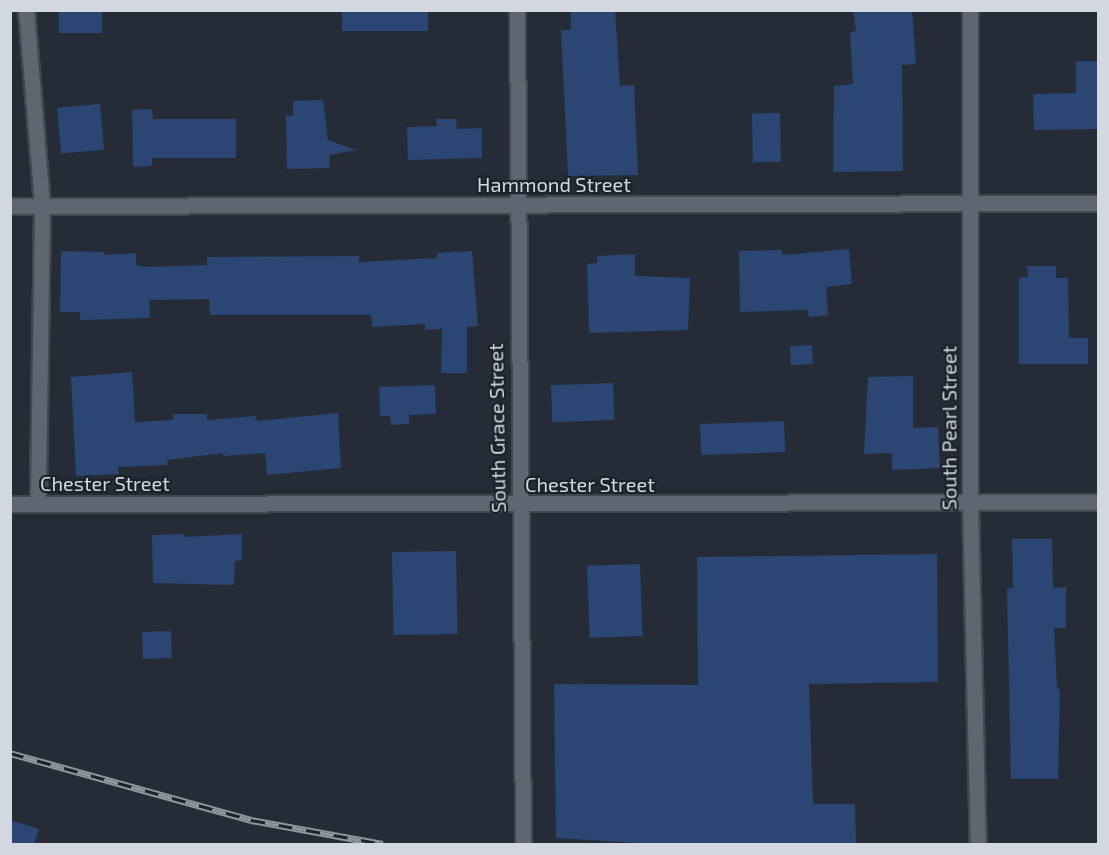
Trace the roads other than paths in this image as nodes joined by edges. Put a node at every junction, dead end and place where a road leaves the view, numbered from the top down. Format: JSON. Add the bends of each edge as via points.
{"nodes":[{"id":1,"x":26,"y":10,"type":"edge"},
{"id":2,"x":517,"y":10,"type":"edge"},
{"id":3,"x":970,"y":10,"type":"edge"},
{"id":4,"x":970,"y":203,"type":"junction"},
{"id":5,"x":1098,"y":203,"type":"edge"},
{"id":6,"x":516,"y":205,"type":"junction"},
{"id":7,"x":10,"y":206,"type":"edge"},
{"id":8,"x":42,"y":206,"type":"junction"},
{"id":9,"x":970,"y":502,"type":"junction"},
{"id":10,"x":1098,"y":502,"type":"edge"},
{"id":11,"x":38,"y":503,"type":"junction"},
{"id":12,"x":10,"y":504,"type":"edge"},
{"id":13,"x":519,"y":505,"type":"junction"},
{"id":14,"x":523,"y":844,"type":"edge"},
{"id":15,"x":978,"y":844,"type":"edge"}],
"edges":[{"from":1,"to":8,"type":"street"},
{"from":2,"to":6,"type":"street","name":"South Grace Street"},
{"from":3,"to":4,"type":"street","name":"South Pearl Street"},
{"from":4,"to":5,"type":"street","name":"Hammond Street"},
{"from":4,"to":6,"type":"street","name":"Hammond Street"},
{"from":4,"to":9,"type":"street","name":"South Pearl Street"},
{"from":6,"to":8,"type":"street","name":"Hammond Street"},
{"from":6,"to":13,"type":"street","name":"South Grace Street"},
{"from":7,"to":8,"type":"street","name":"Hammond Street"},
{"from":8,"to":11,"type":"street"},
{"from":9,"to":10,"type":"street","name":"Chester Street"},
{"from":9,"to":13,"type":"street","name":"Chester Street"},
{"from":9,"to":15,"type":"street","name":"South Pearl Street"},
{"from":11,"to":12,"type":"street","name":"Chester Street"},
{"from":11,"to":13,"type":"street","name":"Chester Street"},
{"from":13,"to":14,"type":"street","name":"South Grace Street"}]}
